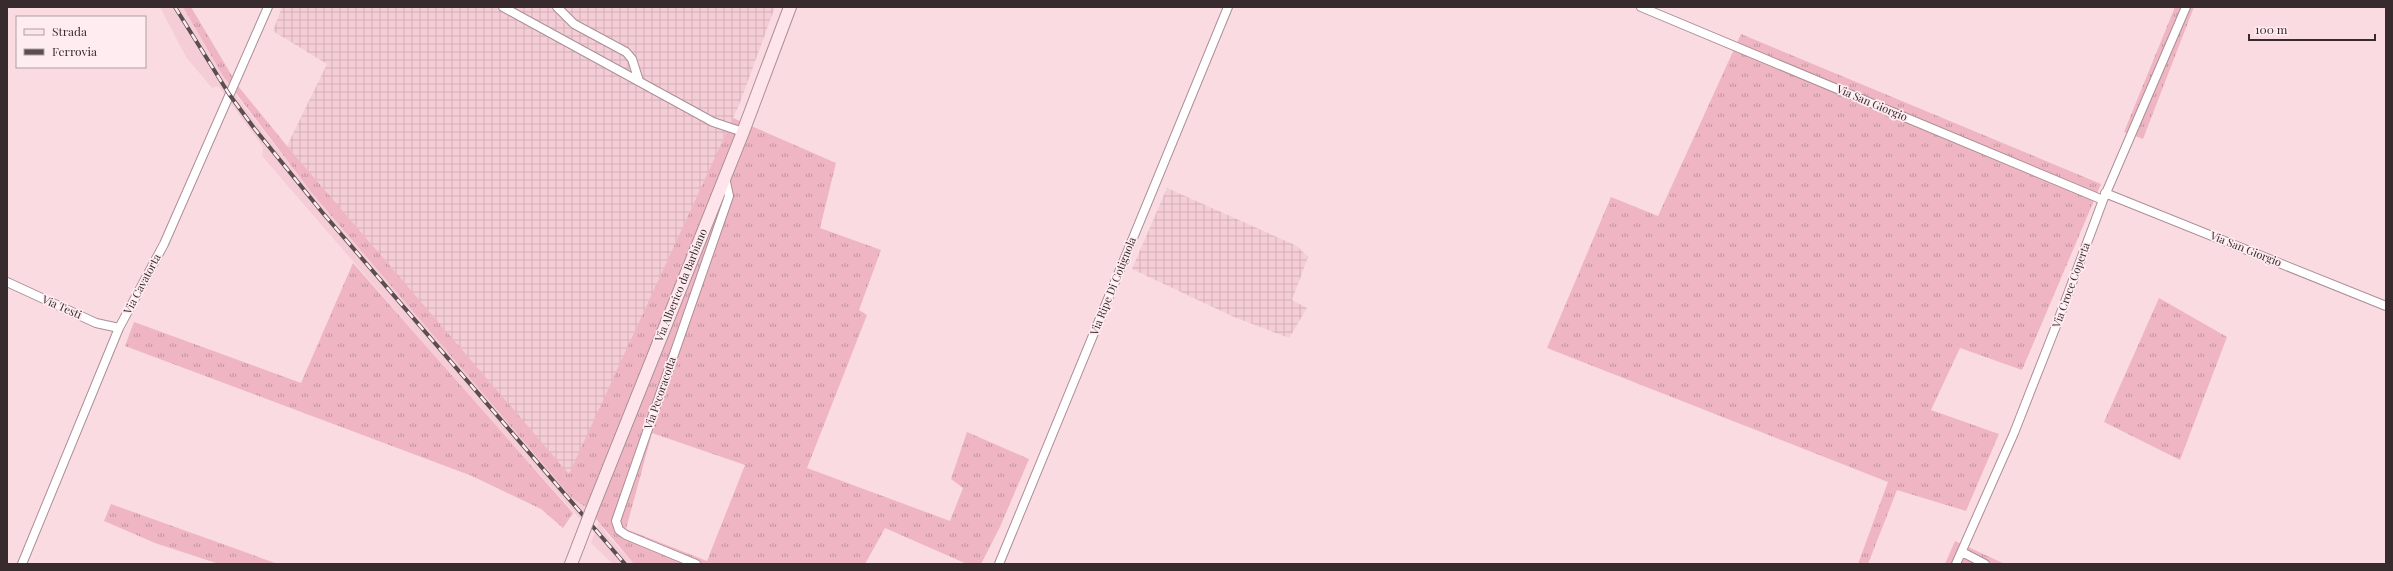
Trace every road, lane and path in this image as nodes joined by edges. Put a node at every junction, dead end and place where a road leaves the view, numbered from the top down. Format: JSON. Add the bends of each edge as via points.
{"nodes":[{"id":1,"x":268,"y":7,"type":"edge"},
{"id":2,"x":504,"y":7,"type":"edge"},
{"id":3,"x":557,"y":7,"type":"edge"},
{"id":4,"x":790,"y":7,"type":"edge"},
{"id":5,"x":1228,"y":7,"type":"edge"},
{"id":6,"x":1641,"y":7,"type":"edge"},
{"id":7,"x":2186,"y":7,"type":"edge"},
{"id":8,"x":638,"y":81,"type":"junction"},
{"id":9,"x":743,"y":132,"type":"junction"},
{"id":10,"x":724,"y":175,"type":"junction"},
{"id":11,"x":2104,"y":196,"type":"junction"},
{"id":12,"x":7,"y":282,"type":"edge"},
{"id":13,"x":2386,"y":306,"type":"edge"},
{"id":14,"x":119,"y":328,"type":"junction"},
{"id":15,"x":1962,"y":552,"type":"junction"},
{"id":16,"x":22,"y":564,"type":"edge"},
{"id":17,"x":571,"y":564,"type":"edge"},
{"id":18,"x":696,"y":564,"type":"edge"},
{"id":19,"x":999,"y":564,"type":"edge"},
{"id":20,"x":1956,"y":564,"type":"edge"},
{"id":21,"x":1985,"y":564,"type":"edge"}],
"edges":[{"from":1,"to":14,"type":"street","name":"Via Cavatorta","via":[[164,244]]},
{"from":2,"to":8,"type":"street"},
{"from":3,"to":8,"type":"street","via":[[574,24],[626,52],[632,59]]},
{"from":4,"to":9,"type":"main road","name":"Via Alberico da Barbiano"},
{"from":5,"to":19,"type":"street","name":"Via Ripe Di Cotignola"},
{"from":6,"to":11,"type":"street","name":"Via San Giorgio"},
{"from":7,"to":11,"type":"street","name":"Via Croce Coperta"},
{"from":8,"to":9,"type":"street","via":[[713,122]]},
{"from":9,"to":10,"type":"main road","name":"Via Alberico da Barbiano"},
{"from":10,"to":17,"type":"main road","name":"Via Alberico da Barbiano","bridge":true},
{"from":10,"to":18,"type":"street","name":"Via Pecoracotta","via":[[729,196],[616,521],[619,530],[626,535]]},
{"from":11,"to":13,"type":"street","name":"Via San Giorgio"},
{"from":11,"to":15,"type":"street","name":"Via Croce Coperta","via":[[2019,418]]},
{"from":12,"to":14,"type":"street","name":"Via Testi","via":[[96,323]]},
{"from":14,"to":16,"type":"street","name":"Via Cavatorta"},
{"from":15,"to":20,"type":"street","name":"Via Croce Coperta"},
{"from":15,"to":21,"type":"street"}]}
